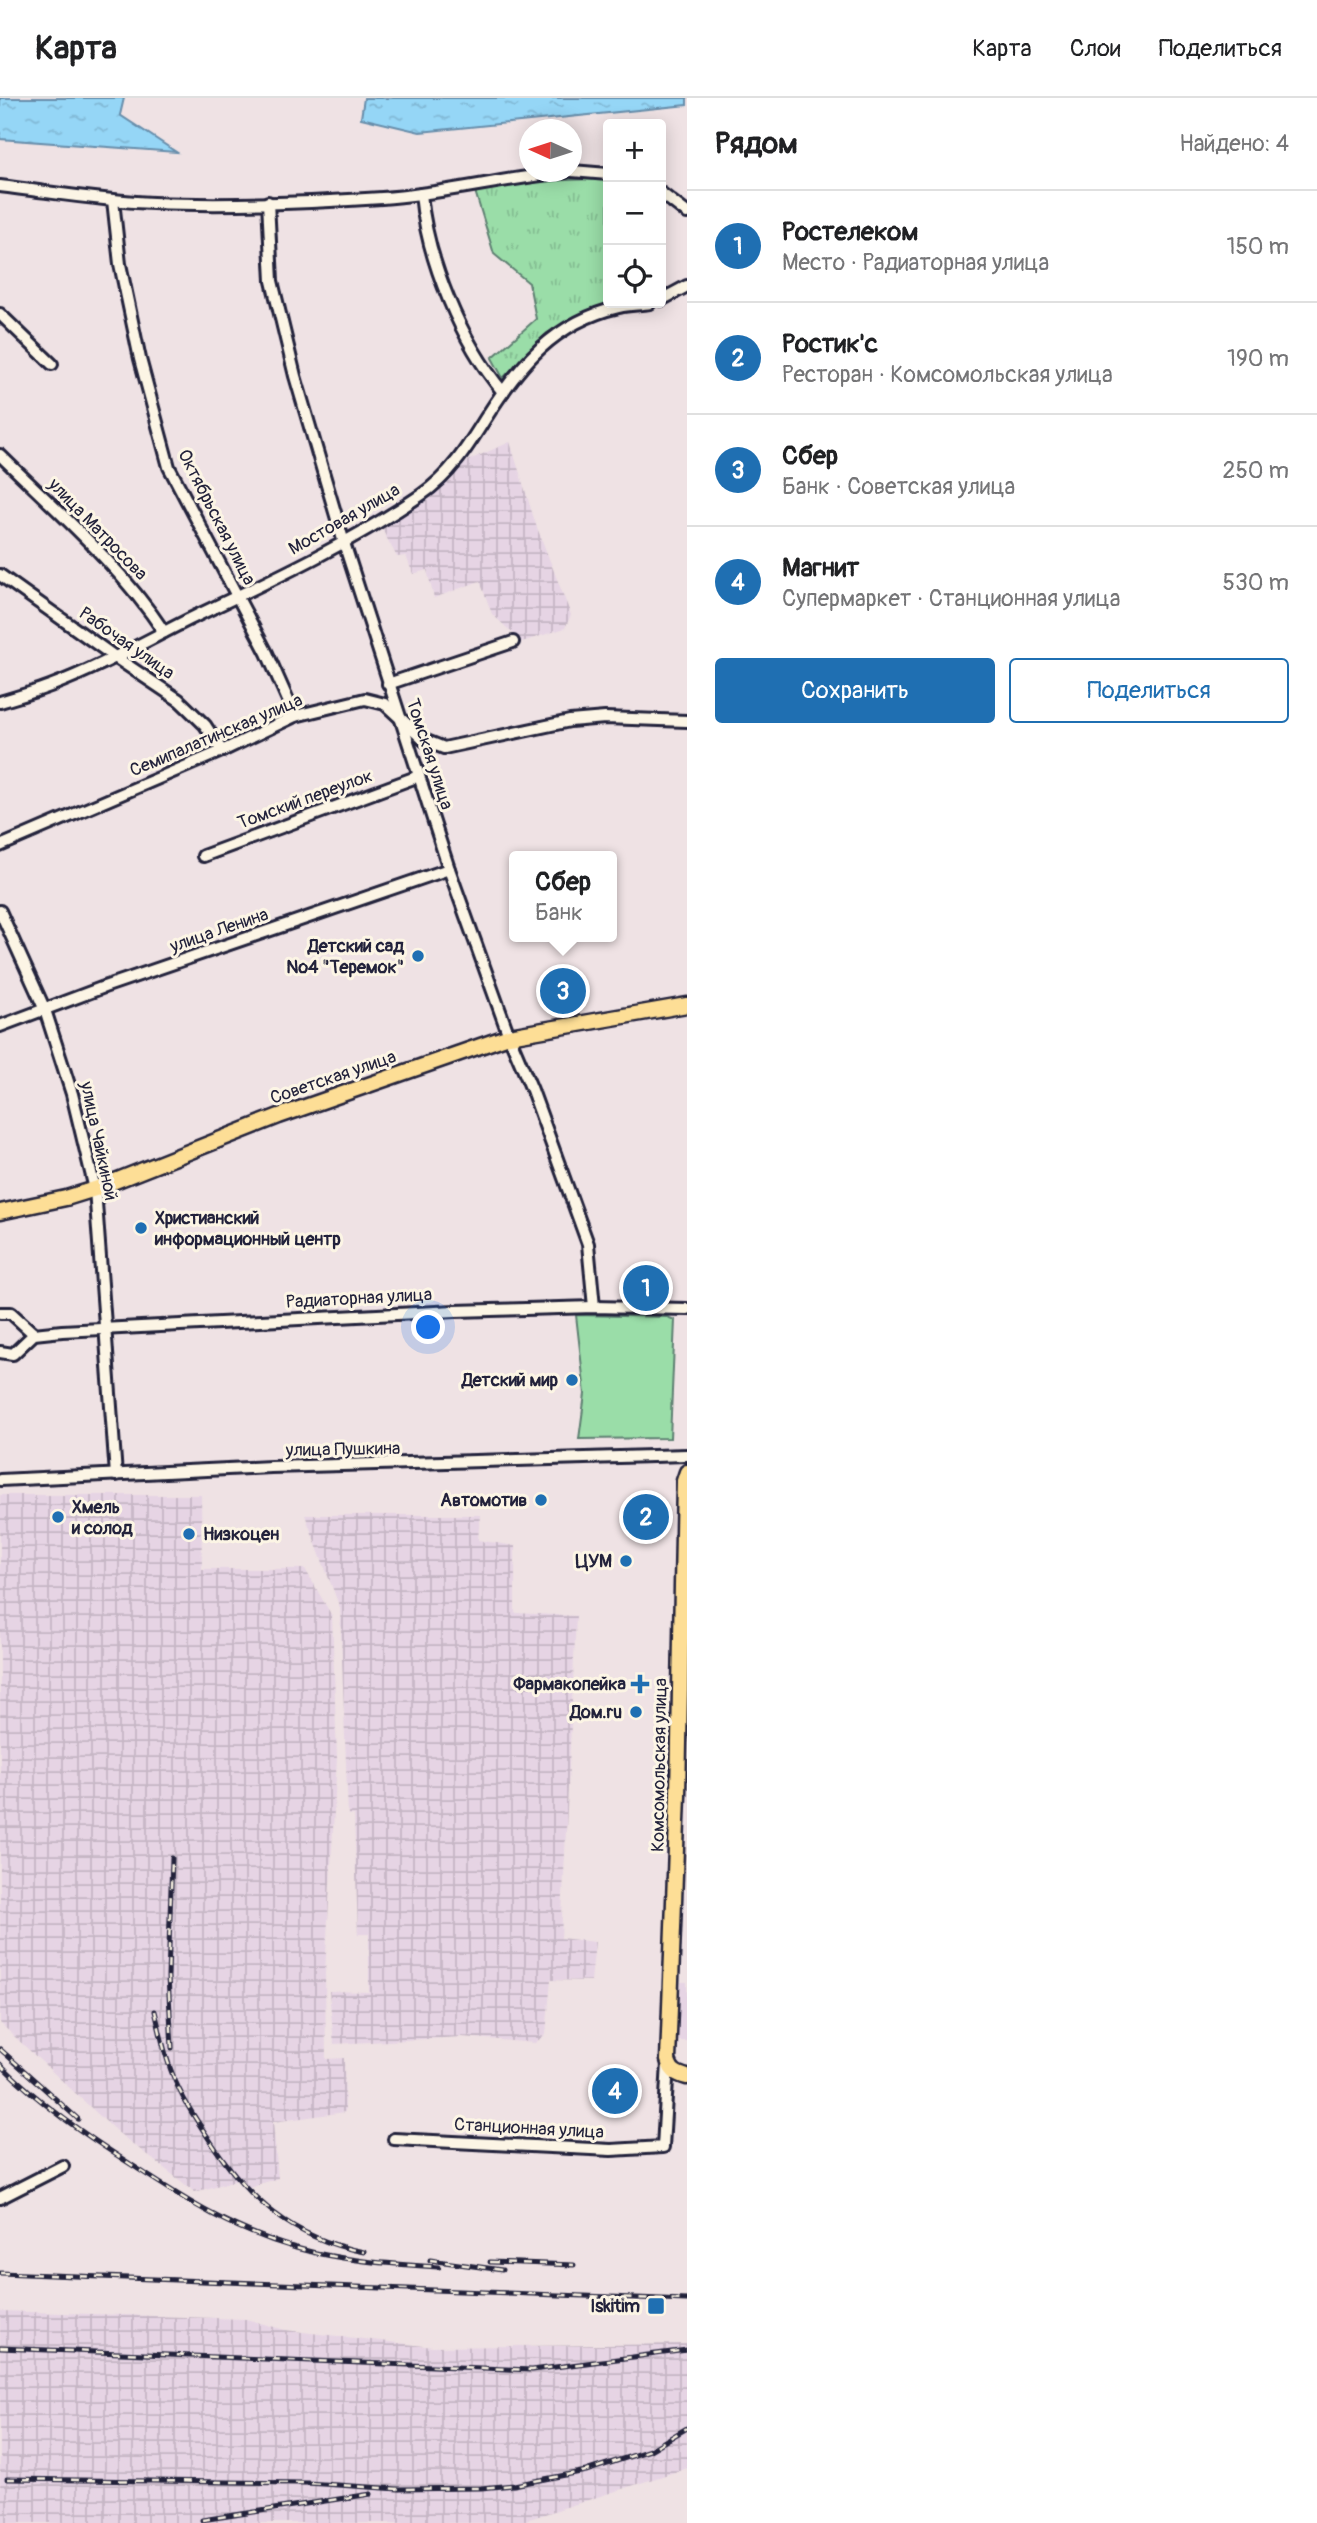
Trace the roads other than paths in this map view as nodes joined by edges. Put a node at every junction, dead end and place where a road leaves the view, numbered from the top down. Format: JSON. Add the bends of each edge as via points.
{"nodes":[{"id":1,"x":582,"y":172,"type":"edge"},
{"id":2,"x":603,"y":174,"type":"edge"},
{"id":3,"x":519,"y":177,"type":"edge"},
{"id":4,"x":0,"y":186,"type":"edge"},
{"id":5,"x":421,"y":194,"type":"junction"},
{"id":6,"x":666,"y":197,"type":"edge"},
{"id":7,"x":113,"y":200,"type":"junction"},
{"id":8,"x":268,"y":202,"type":"junction"},
{"id":9,"x":687,"y":213,"type":"edge"},
{"id":10,"x":687,"y":286,"type":"edge"},
{"id":11,"x":666,"y":297,"type":"edge"},
{"id":12,"x":617,"y":308,"type":"edge"},
{"id":13,"x":0,"y":314,"type":"edge"},
{"id":14,"x":52,"y":364,"type":"dead end"},
{"id":15,"x":503,"y":392,"type":"junction"},
{"id":16,"x":0,"y":455,"type":"edge"},
{"id":17,"x":344,"y":543,"type":"junction"},
{"id":18,"x":0,"y":575,"type":"edge"},
{"id":19,"x":237,"y":597,"type":"junction"},
{"id":20,"x":164,"y":632,"type":"junction"},
{"id":21,"x":513,"y":642,"type":"dead end"},
{"id":22,"x":115,"y":657,"type":"junction"},
{"id":23,"x":388,"y":684,"type":"junction"},
{"id":24,"x":0,"y":702,"type":"edge"},
{"id":25,"x":295,"y":716,"type":"junction"},
{"id":26,"x":401,"y":717,"type":"junction"},
{"id":27,"x":687,"y":721,"type":"edge"},
{"id":28,"x":222,"y":751,"type":"junction"},
{"id":29,"x":419,"y":776,"type":"junction"},
{"id":30,"x":0,"y":846,"type":"edge"},
{"id":31,"x":203,"y":856,"type":"dead end"},
{"id":32,"x":449,"y":869,"type":"junction"},
{"id":33,"x":0,"y":911,"type":"edge"},
{"id":34,"x":687,"y":1005,"type":"edge"},
{"id":35,"x":45,"y":1010,"type":"junction"},
{"id":36,"x":0,"y":1026,"type":"edge"},
{"id":37,"x":509,"y":1036,"type":"junction"},
{"id":38,"x":95,"y":1189,"type":"junction"},
{"id":39,"x":0,"y":1212,"type":"edge"},
{"id":40,"x":594,"y":1307,"type":"junction"},
{"id":41,"x":687,"y":1309,"type":"edge"},
{"id":42,"x":0,"y":1313,"type":"edge"},
{"id":43,"x":105,"y":1328,"type":"junction"},
{"id":44,"x":34,"y":1334,"type":"junction"},
{"id":45,"x":0,"y":1352,"type":"edge"},
{"id":46,"x":687,"y":1455,"type":"edge"},
{"id":47,"x":687,"y":1472,"type":"edge"},
{"id":48,"x":116,"y":1475,"type":"junction"},
{"id":49,"x":0,"y":1480,"type":"edge"},
{"id":50,"x":668,"y":2060,"type":"junction"},
{"id":51,"x":687,"y":2077,"type":"edge"},
{"id":52,"x":394,"y":2139,"type":"dead end"},
{"id":53,"x":63,"y":2166,"type":"dead end"},
{"id":54,"x":0,"y":2198,"type":"edge"}],
"edges":[{"from":1,"to":2,"type":"street"},
{"from":3,"to":5,"type":"street"},
{"from":4,"to":7,"type":"street"},
{"from":5,"to":8,"type":"street"},
{"from":5,"to":15,"type":"street","via":[[446,297],[490,378]]},
{"from":6,"to":9,"type":"street"},
{"from":7,"to":8,"type":"street"},
{"from":7,"to":19,"type":"street","name":"Октябрьская улица","via":[[120,264],[169,467]]},
{"from":8,"to":17,"type":"street","name":"Томская улица","via":[[272,281]]},
{"from":10,"to":11,"type":"street"},
{"from":12,"to":15,"type":"street","name":"Мостовая улица","via":[[570,325],[528,359]]},
{"from":13,"to":14,"type":"street"},
{"from":15,"to":17,"type":"street","name":"Мостовая улица","via":[[450,471]]},
{"from":16,"to":20,"type":"street","name":"улица Матросова","via":[[145,603]]},
{"from":17,"to":19,"type":"street","name":"Мостовая улица"},
{"from":17,"to":23,"type":"street","name":"Томская улица"},
{"from":18,"to":22,"type":"street","name":"Рабочая улица"},
{"from":19,"to":20,"type":"street","name":"Мостовая улица"},
{"from":19,"to":25,"type":"street","name":"Октябрьская улица"},
{"from":20,"to":22,"type":"street","name":"Мостовая улица"},
{"from":21,"to":23,"type":"street"},
{"from":22,"to":24,"type":"street","name":"Мостовая улица","via":[[51,686]]},
{"from":22,"to":28,"type":"street","name":"Рабочая улица","via":[[179,700],[205,725]]},
{"from":23,"to":26,"type":"street","name":"Томская улица"},
{"from":25,"to":26,"type":"street","name":"Семипалатинская улица","via":[[365,699],[385,704]]},
{"from":25,"to":28,"type":"street","name":"Семипалатинская улица"},
{"from":26,"to":27,"type":"street","name":"Семипалатинская улица","via":[[424,740],[444,748],[570,721]]},
{"from":26,"to":29,"type":"street","name":"Томская улица"},
{"from":28,"to":30,"type":"street","name":"Семипалатинская улица"},
{"from":29,"to":31,"type":"street","name":"Томский переулок"},
{"from":29,"to":32,"type":"street","name":"Томская улица"},
{"from":32,"to":35,"type":"street","name":"улица Ленина"},
{"from":32,"to":37,"type":"street","name":"Томская улица"},
{"from":33,"to":35,"type":"street","name":"улица Чайкиной"},
{"from":34,"to":37,"type":"main road","name":"Советская улица"},
{"from":35,"to":36,"type":"street","name":"улица Ленина"},
{"from":35,"to":38,"type":"street","name":"улица Чайкиной"},
{"from":37,"to":38,"type":"main road","name":"Советская улица","via":[[279,1116]]},
{"from":37,"to":40,"type":"street","name":"Томская улица","via":[[589,1244]]},
{"from":38,"to":39,"type":"main road","name":"Советская улица"},
{"from":38,"to":43,"type":"street","name":"улица Чайкиной"},
{"from":40,"to":41,"type":"street","name":"Радиаторная улица"},
{"from":40,"to":43,"type":"street","name":"Радиаторная улица"},
{"from":42,"to":44,"type":"street","via":[[11,1314]]},
{"from":43,"to":44,"type":"street","name":"Радиаторная улица"},
{"from":43,"to":48,"type":"street","name":"улица Чайкиной"},
{"from":44,"to":45,"type":"street","via":[[13,1354]]},
{"from":46,"to":48,"type":"street","name":"улица Пушкина"},
{"from":47,"to":50,"type":"main road","name":"Комсомольская улица"},
{"from":48,"to":49,"type":"street","name":"улица Пушкина"},
{"from":50,"to":51,"type":"main road","via":[[670,2068]]},
{"from":50,"to":52,"type":"street","name":"Станционная улица","via":[[663,2147],[611,2150]]},
{"from":53,"to":54,"type":"street"}]}
